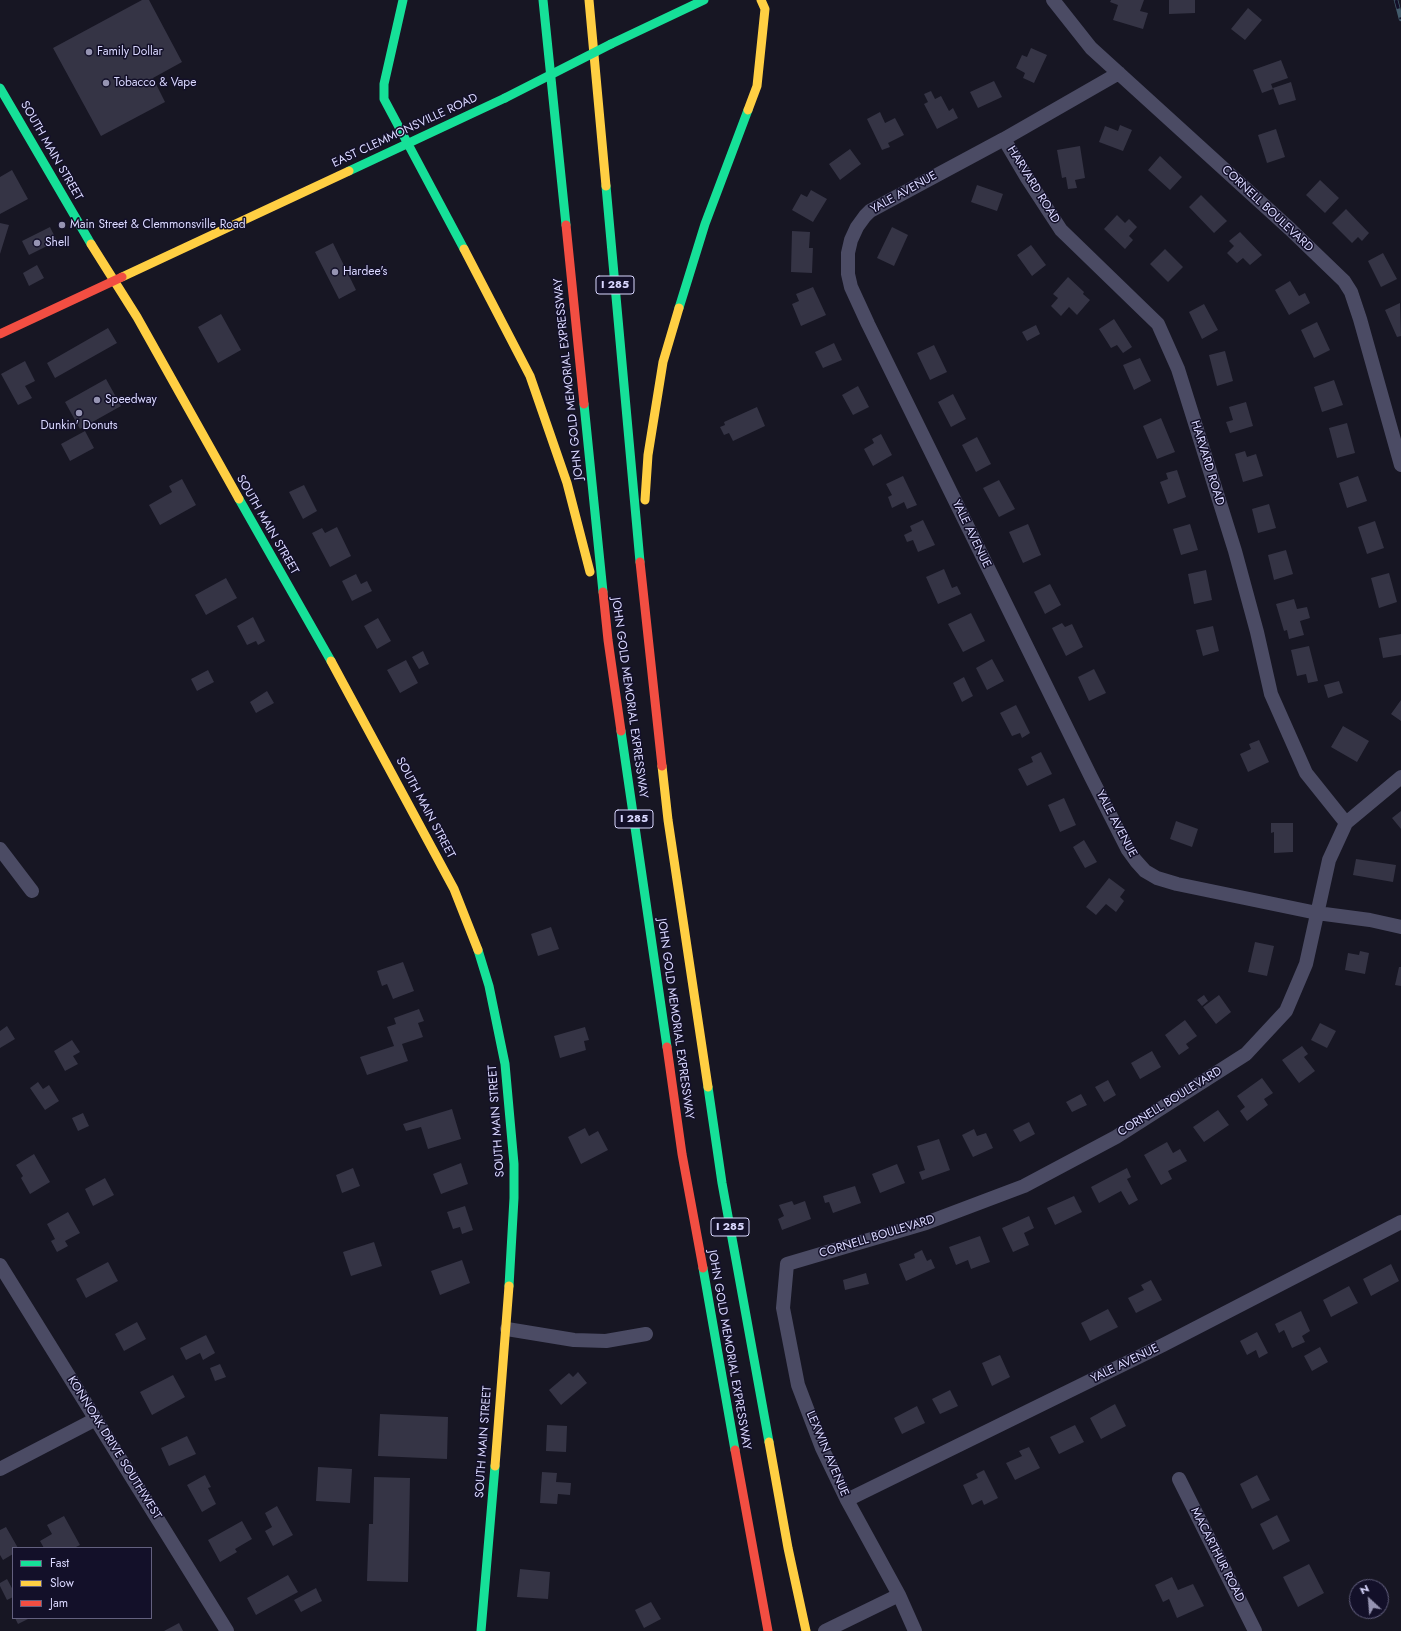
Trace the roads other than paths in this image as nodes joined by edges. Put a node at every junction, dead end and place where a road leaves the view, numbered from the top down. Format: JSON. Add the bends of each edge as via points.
{"nodes":[{"id":1,"x":403,"y":0,"type":"edge"},
{"id":2,"x":543,"y":0,"type":"edge"},
{"id":3,"x":589,"y":0,"type":"edge"},
{"id":4,"x":704,"y":0,"type":"edge"},
{"id":5,"x":761,"y":0,"type":"edge"},
{"id":6,"x":1054,"y":0,"type":"edge"},
{"id":7,"x":1119,"y":73,"type":"junction"},
{"id":8,"x":0,"y":88,"type":"edge"},
{"id":9,"x":1004,"y":139,"type":"junction"},
{"id":10,"x":408,"y":143,"type":"junction"},
{"id":11,"x":115,"y":280,"type":"junction"},
{"id":12,"x":0,"y":334,"type":"edge"},
{"id":13,"x":1401,"y":465,"type":"edge"},
{"id":14,"x":641,"y":569,"type":"junction"},
{"id":15,"x":608,"y":640,"type":"junction"},
{"id":16,"x":1401,"y":778,"type":"edge"},
{"id":17,"x":1346,"y":823,"type":"junction"},
{"id":18,"x":0,"y":849,"type":"edge"},
{"id":19,"x":32,"y":891,"type":"dead end"},
{"id":20,"x":1317,"y":913,"type":"junction"},
{"id":21,"x":1401,"y":927,"type":"edge"},
{"id":22,"x":1401,"y":1222,"type":"edge"},
{"id":23,"x":787,"y":1264,"type":"joint"},
{"id":24,"x":0,"y":1265,"type":"edge"},
{"id":25,"x":506,"y":1329,"type":"junction"},
{"id":26,"x":646,"y":1334,"type":"dead end"},
{"id":27,"x":96,"y":1419,"type":"junction"},
{"id":28,"x":0,"y":1469,"type":"edge"},
{"id":29,"x":1179,"y":1479,"type":"dead end"},
{"id":30,"x":847,"y":1500,"type":"junction"},
{"id":31,"x":899,"y":1595,"type":"junction"},
{"id":32,"x":831,"y":1628,"type":"edge"},
{"id":33,"x":226,"y":1631,"type":"edge"},
{"id":34,"x":481,"y":1631,"type":"edge"},
{"id":35,"x":768,"y":1631,"type":"edge"},
{"id":36,"x":806,"y":1631,"type":"edge"},
{"id":37,"x":916,"y":1631,"type":"edge"},
{"id":38,"x":1255,"y":1631,"type":"edge"}],
"edges":[{"from":1,"to":10,"type":"main road","via":[[384,84],[384,99]]},
{"from":2,"to":15,"type":"main road","name":"JOHN GOLD MEMORIAL EXPRESSWAY","number":"I 285"},
{"from":3,"to":14,"type":"main road","name":"JOHN GOLD MEMORIAL EXPRESSWAY","number":"I 285"},
{"from":4,"to":10,"type":"main road","name":"EAST CLEMMONSVILLE ROAD","bridge":true},
{"from":5,"to":14,"type":"main road","via":[[765,9],[757,86],[705,224],[663,362],[648,455]]},
{"from":6,"to":7,"type":"street","name":"CORNELL BOULEVARD","via":[[1091,48]]},
{"from":7,"to":9,"type":"street","name":"YALE AVENUE"},
{"from":7,"to":13,"type":"street","name":"CORNELL BOULEVARD","via":[[1344,281],[1351,292],[1360,319]]},
{"from":8,"to":11,"type":"main road","name":"SOUTH MAIN STREET"},
{"from":9,"to":17,"type":"street","name":"HARVARD ROAD","via":[[1061,230],[1158,324],[1178,369],[1232,543],[1271,694],[1306,773]]},
{"from":9,"to":20,"type":"street","name":"YALE AVENUE","via":[[865,216],[851,240],[848,253],[851,287],[1084,763],[1136,861],[1157,878],[1177,884]]},
{"from":10,"to":11,"type":"main road","name":"EAST CLEMMONSVILLE ROAD"},
{"from":10,"to":15,"type":"main road","via":[[530,376],[567,483]]},
{"from":11,"to":12,"type":"main road","name":"EAST CLEMMONSVILLE ROAD"},
{"from":11,"to":25,"type":"main road","name":"SOUTH MAIN STREET","via":[[359,711],[441,864],[472,933],[489,986],[506,1064],[510,1101],[514,1198]]},
{"from":14,"to":36,"type":"main road","name":"JOHN GOLD MEMORIAL EXPRESSWAY","number":"I 285","via":[[668,820],[722,1183],[788,1548]]},
{"from":15,"to":35,"type":"main road","name":"JOHN GOLD MEMORIAL EXPRESSWAY","number":"I 285","via":[[682,1154]]},
{"from":16,"to":17,"type":"street","name":"CORNELL BOULEVARD"},
{"from":17,"to":20,"type":"street","name":"CORNELL BOULEVARD","via":[[1329,860]]},
{"from":18,"to":19,"type":"street"},
{"from":20,"to":21,"type":"street","name":"YALE AVENUE"},
{"from":20,"to":23,"type":"street","name":"CORNELL BOULEVARD","via":[[1306,964],[1286,1011],[1246,1054],[1116,1137],[1024,1186],[926,1223]]},
{"from":22,"to":30,"type":"street","name":"YALE AVENUE","via":[[1156,1348]]},
{"from":23,"to":30,"type":"street","name":"LEXWIN AVENUE","via":[[783,1308],[798,1385],[822,1448]]},
{"from":24,"to":27,"type":"street","name":"KONNOAK DRIVE SOUTHWEST"},
{"from":25,"to":26,"type":"street","via":[[574,1340],[606,1342]]},
{"from":25,"to":34,"type":"main road","name":"SOUTH MAIN STREET"},
{"from":27,"to":28,"type":"street"},
{"from":27,"to":33,"type":"street","name":"KONNOAK DRIVE SOUTHWEST"},
{"from":29,"to":38,"type":"street","name":"MACARTHUR ROAD"},
{"from":30,"to":31,"type":"street","name":"LEXWIN AVENUE"},
{"from":31,"to":32,"type":"street"},
{"from":31,"to":37,"type":"street","name":"LEXWIN AVENUE"}]}
